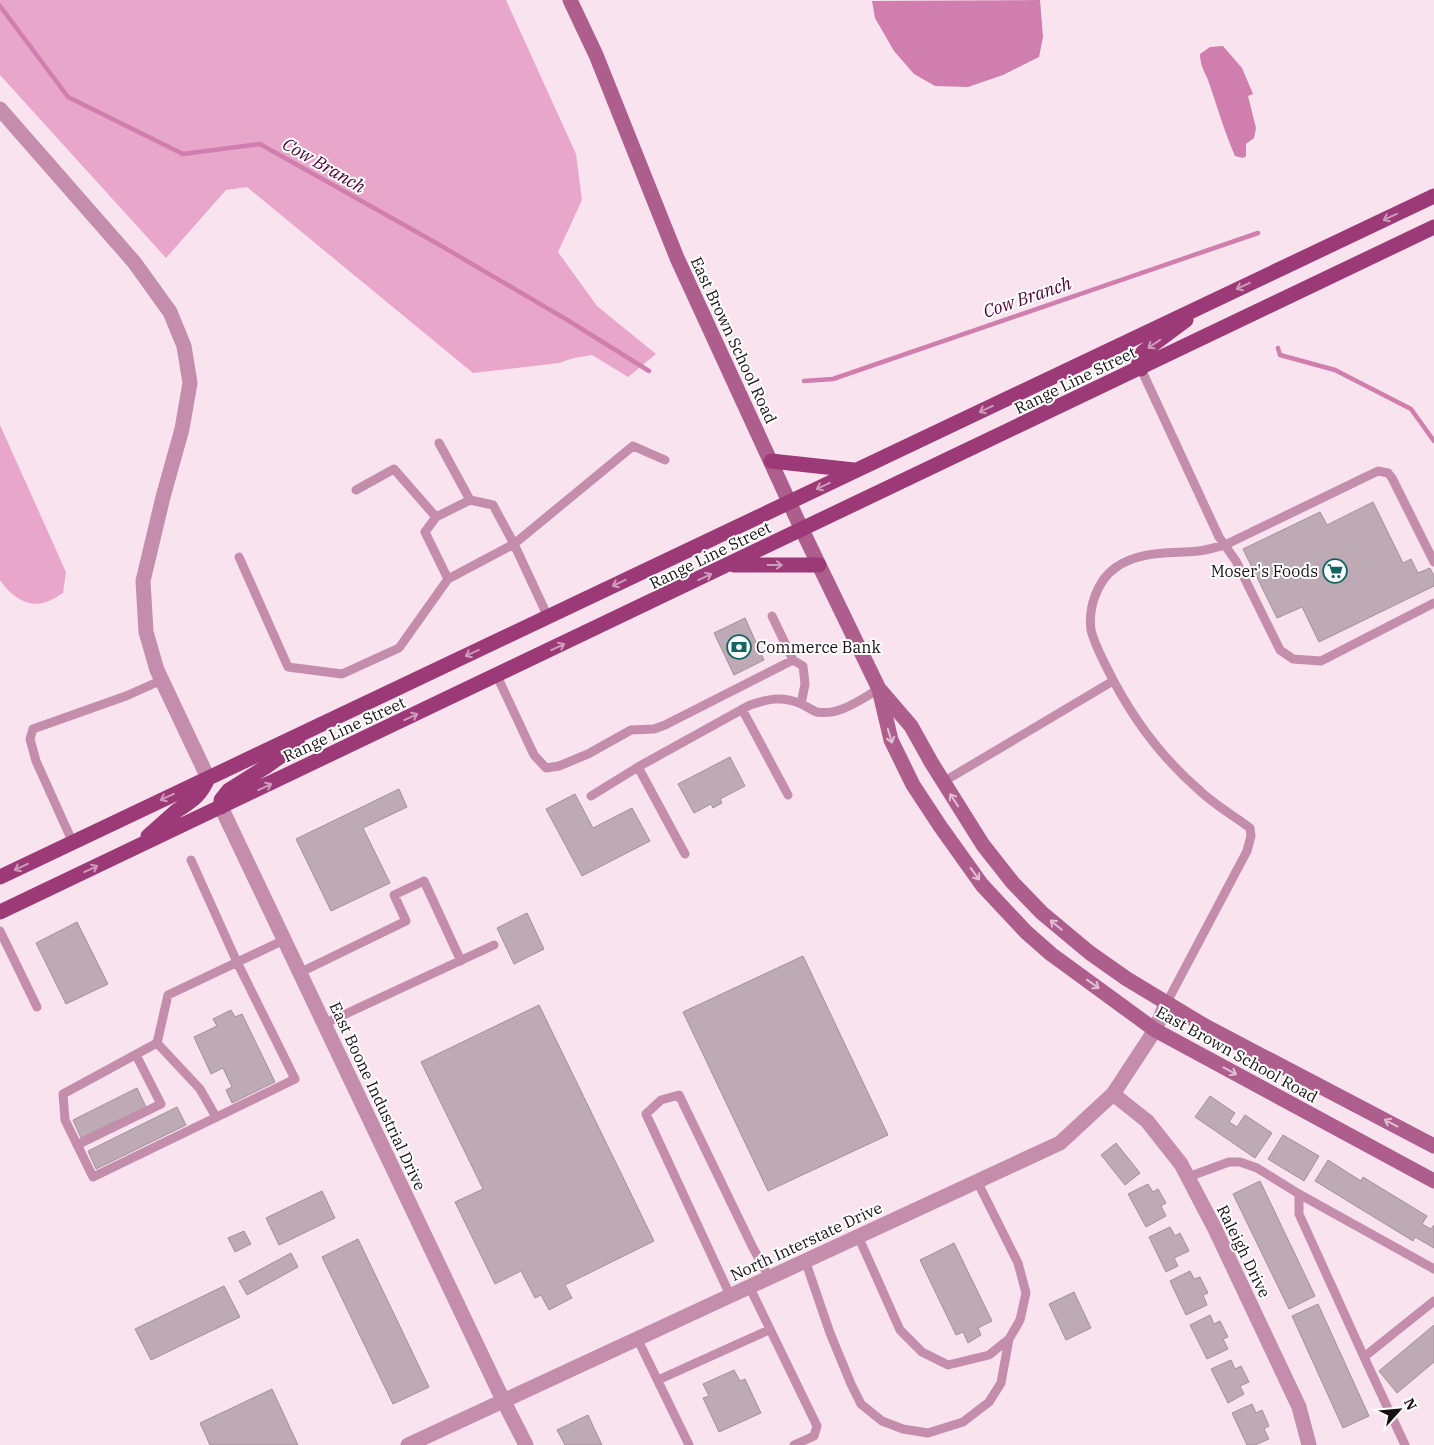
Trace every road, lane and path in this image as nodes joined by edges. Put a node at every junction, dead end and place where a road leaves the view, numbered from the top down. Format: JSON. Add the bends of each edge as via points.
{"nodes":[{"id":1,"x":570,"y":0,"type":"edge"},
{"id":2,"x":0,"y":109,"type":"edge"},
{"id":3,"x":1434,"y":196,"type":"edge"},
{"id":4,"x":1434,"y":227,"type":"edge"},
{"id":5,"x":1207,"y":304,"type":"junction"},
{"id":6,"x":1140,"y":368,"type":"junction"},
{"id":7,"x":440,"y":443,"type":"dead end"},
{"id":8,"x":665,"y":460,"type":"dead end"},
{"id":9,"x":771,"y":461,"type":"junction"},
{"id":10,"x":855,"y":470,"type":"junction"},
{"id":11,"x":356,"y":490,"type":"dead end"},
{"id":12,"x":470,"y":500,"type":"junction"},
{"id":13,"x":790,"y":502,"type":"junction"},
{"id":14,"x":436,"y":516,"type":"junction"},
{"id":15,"x":802,"y":530,"type":"junction"},
{"id":16,"x":514,"y":544,"type":"junction"},
{"id":17,"x":1225,"y":545,"type":"junction"},
{"id":18,"x":239,"y":557,"type":"dead end"},
{"id":19,"x":1434,"y":562,"type":"edge"},
{"id":20,"x":730,"y":565,"type":"junction"},
{"id":21,"x":819,"y":565,"type":"junction"},
{"id":22,"x":448,"y":579,"type":"junction"},
{"id":23,"x":1434,"y":603,"type":"edge"},
{"id":24,"x":772,"y":616,"type":"dead end"},
{"id":25,"x":548,"y":617,"type":"junction"},
{"id":26,"x":793,"y":660,"type":"junction"},
{"id":27,"x":497,"y":676,"type":"junction"},
{"id":28,"x":162,"y":680,"type":"junction"},
{"id":29,"x":1113,"y":681,"type":"junction"},
{"id":30,"x":879,"y":689,"type":"junction"},
{"id":31,"x":801,"y":704,"type":"junction"},
{"id":32,"x":742,"y":709,"type":"junction"},
{"id":33,"x":332,"y":719,"type":"junction"},
{"id":34,"x":638,"y":767,"type":"junction"},
{"id":35,"x":208,"y":778,"type":"junction"},
{"id":36,"x":943,"y":782,"type":"junction"},
{"id":37,"x":788,"y":795,"type":"dead end"},
{"id":38,"x":591,"y":796,"type":"dead end"},
{"id":39,"x":221,"y":808,"type":"junction"},
{"id":40,"x":73,"y":843,"type":"junction"},
{"id":41,"x":134,"y":849,"type":"junction"},
{"id":42,"x":685,"y":854,"type":"dead end"},
{"id":43,"x":192,"y":860,"type":"dead end"},
{"id":44,"x":0,"y":877,"type":"edge"},
{"id":45,"x":0,"y":912,"type":"edge"},
{"id":46,"x":0,"y":931,"type":"edge"},
{"id":47,"x":284,"y":940,"type":"junction"},
{"id":48,"x":494,"y":945,"type":"dead end"},
{"id":49,"x":461,"y":961,"type":"junction"},
{"id":50,"x":237,"y":962,"type":"junction"},
{"id":51,"x":299,"y":973,"type":"junction"},
{"id":52,"x":1166,"y":1004,"type":"junction"},
{"id":53,"x":37,"y":1007,"type":"dead end"},
{"id":54,"x":324,"y":1024,"type":"junction"},
{"id":55,"x":1155,"y":1030,"type":"junction"},
{"id":56,"x":157,"y":1043,"type":"junction"},
{"id":57,"x":136,"y":1055,"type":"junction"},
{"id":58,"x":1113,"y":1094,"type":"junction"},
{"id":59,"x":216,"y":1117,"type":"junction"},
{"id":60,"x":77,"y":1146,"type":"junction"},
{"id":61,"x":1434,"y":1146,"type":"edge"},
{"id":62,"x":1188,"y":1177,"type":"junction"},
{"id":63,"x":977,"y":1181,"type":"junction"},
{"id":64,"x":1434,"y":1181,"type":"edge"},
{"id":65,"x":1299,"y":1194,"type":"junction"},
{"id":66,"x":858,"y":1236,"type":"junction"},
{"id":67,"x":805,"y":1260,"type":"junction"},
{"id":68,"x":1434,"y":1269,"type":"edge"},
{"id":69,"x":768,"y":1278,"type":"junction"},
{"id":70,"x":749,"y":1286,"type":"junction"},
{"id":71,"x":730,"y":1295,"type":"junction"},
{"id":72,"x":1434,"y":1301,"type":"edge"},
{"id":73,"x":769,"y":1330,"type":"junction"},
{"id":74,"x":637,"y":1338,"type":"junction"},
{"id":75,"x":1009,"y":1339,"type":"junction"},
{"id":76,"x":1364,"y":1357,"type":"junction"},
{"id":77,"x":658,"y":1380,"type":"junction"},
{"id":78,"x":503,"y":1400,"type":"junction"},
{"id":79,"x":408,"y":1445,"type":"edge"},
{"id":80,"x":526,"y":1445,"type":"edge"},
{"id":81,"x":688,"y":1445,"type":"edge"},
{"id":82,"x":794,"y":1445,"type":"edge"},
{"id":83,"x":1309,"y":1445,"type":"edge"},
{"id":84,"x":1405,"y":1445,"type":"edge"}],
"edges":[{"from":1,"to":9,"type":"main road","name":"East Brown School Road","via":[[596,54],[677,258]]},
{"from":2,"to":28,"type":"street","via":[[134,262],[170,312],[184,346],[190,383],[182,429],[143,581],[146,632]]},
{"from":3,"to":5,"type":"main road","name":"Range Line Street","one_way":true},
{"from":4,"to":6,"type":"main road","name":"Range Line Street"},
{"from":5,"to":6,"type":"main road","one_way":true,"via":[[1143,352],[1138,357]]},
{"from":5,"to":10,"type":"main road","name":"Range Line Street","one_way":true},
{"from":6,"to":15,"type":"main road","name":"Range Line Street"},
{"from":6,"to":17,"type":"lane"},
{"from":7,"to":12,"type":"lane"},
{"from":8,"to":16,"type":"lane","via":[[632,446]]},
{"from":9,"to":10,"type":"main road"},
{"from":9,"to":13,"type":"main road","name":"East Brown School Road"},
{"from":10,"to":13,"type":"main road","name":"Range Line Street","one_way":true},
{"from":11,"to":14,"type":"lane","via":[[394,469]]},
{"from":12,"to":14,"type":"lane"},
{"from":12,"to":16,"type":"lane","via":[[493,505]]},
{"from":13,"to":15,"type":"main road","name":"East Brown School Road"},
{"from":13,"to":25,"type":"main road","name":"Range Line Street","one_way":true},
{"from":14,"to":22,"type":"lane","via":[[425,532]]},
{"from":15,"to":20,"type":"main road","name":"Range Line Street"},
{"from":15,"to":21,"type":"main road","name":"East Brown School Road"},
{"from":16,"to":22,"type":"lane"},
{"from":16,"to":25,"type":"lane"},
{"from":17,"to":19,"type":"lane","via":[[1378,471],[1388,473],[1392,478]]},
{"from":17,"to":23,"type":"lane","via":[[1280,650],[1293,659],[1320,661]]},
{"from":17,"to":29,"type":"lane","via":[[1200,551],[1149,554],[1129,560],[1105,579],[1093,601],[1091,629]]},
{"from":18,"to":22,"type":"lane","via":[[288,667],[342,674],[399,648]]},
{"from":20,"to":21,"type":"main road","one_way":true},
{"from":27,"to":20,"type":"main road","name":"Range Line Street","one_way":true},
{"from":21,"to":30,"type":"main road","name":"East Brown School Road"},
{"from":24,"to":26,"type":"lane"},
{"from":25,"to":33,"type":"main road","name":"Range Line Street","one_way":true},
{"from":26,"to":27,"type":"lane","via":[[654,730],[631,730],[588,754],[546,768],[534,755]]},
{"from":26,"to":31,"type":"lane","via":[[803,666],[805,684]]},
{"from":39,"to":27,"type":"main road","name":"Range Line Street","one_way":true},
{"from":28,"to":35,"type":"street"},
{"from":28,"to":40,"type":"lane","via":[[33,729],[30,740],[36,761]]},
{"from":29,"to":36,"type":"lane"},
{"from":29,"to":52,"type":"lane","via":[[1162,752],[1198,790],[1250,828],[1247,851]]},
{"from":30,"to":31,"type":"lane","via":[[845,708],[830,712],[817,712]]},
{"from":30,"to":36,"type":"main road","name":"East Brown School Road","via":[[911,726]]},
{"from":30,"to":55,"type":"main road","name":"East Brown School Road","one_way":true,"via":[[891,740],[913,785],[982,885],[1051,954]]},
{"from":31,"to":32,"type":"lane","via":[[785,698],[770,698]]},
{"from":32,"to":34,"type":"lane"},
{"from":32,"to":37,"type":"lane"},
{"from":33,"to":35,"type":"main road","name":"Range Line Street"},
{"from":33,"to":39,"type":"main road","via":[[229,790],[221,800]]},
{"from":34,"to":38,"type":"lane"},
{"from":34,"to":42,"type":"lane"},
{"from":35,"to":40,"type":"main road","name":"Range Line Street","one_way":true},
{"from":35,"to":41,"type":"main road","via":[[203,790],[193,800]]},
{"from":52,"to":36,"type":"main road","name":"East Brown School Road","one_way":true,"via":[[1090,953],[1042,913],[983,845]]},
{"from":39,"to":41,"type":"main road","name":"Range Line Street"},
{"from":39,"to":47,"type":"street","name":"East Boone Industrial Drive"},
{"from":40,"to":44,"type":"main road","name":"Range Line Street","one_way":true},
{"from":45,"to":41,"type":"main road","name":"Range Line Street","one_way":true},
{"from":43,"to":50,"type":"lane"},
{"from":46,"to":53,"type":"lane"},
{"from":47,"to":50,"type":"lane"},
{"from":47,"to":51,"type":"street","name":"East Boone Industrial Drive"},
{"from":48,"to":49,"type":"lane"},
{"from":49,"to":51,"type":"lane","via":[[424,881],[394,895],[406,921]]},
{"from":49,"to":54,"type":"lane"},
{"from":50,"to":56,"type":"lane","via":[[168,995]]},
{"from":50,"to":59,"type":"lane","via":[[295,1079]]},
{"from":51,"to":54,"type":"street","name":"East Boone Industrial Drive"},
{"from":52,"to":55,"type":"street","name":"North Interstate Drive"},
{"from":61,"to":52,"type":"main road","name":"East Brown School Road","one_way":true},
{"from":54,"to":78,"type":"street","name":"East Boone Industrial Drive"},
{"from":55,"to":58,"type":"street","name":"North Interstate Drive"},
{"from":55,"to":64,"type":"main road","name":"East Brown School Road","one_way":true},
{"from":56,"to":57,"type":"lane"},
{"from":56,"to":59,"type":"lane","via":[[200,1089]]},
{"from":57,"to":60,"type":"lane","via":[[63,1094],[65,1120]]},
{"from":57,"to":60,"type":"lane","via":[[161,1104]]},
{"from":58,"to":62,"type":"street","name":"Raleigh Drive","via":[[1146,1121]]},
{"from":58,"to":63,"type":"street","name":"North Interstate Drive","via":[[1060,1143]]},
{"from":59,"to":60,"type":"lane","via":[[93,1177]]},
{"from":62,"to":65,"type":"lane","via":[[1228,1162],[1240,1162],[1257,1168]]},
{"from":62,"to":83,"type":"street","name":"Raleigh Drive","via":[[1299,1407]]},
{"from":63,"to":66,"type":"street","name":"North Interstate Drive"},
{"from":63,"to":75,"type":"lane","via":[[1018,1263],[1026,1293],[1020,1320]]},
{"from":65,"to":68,"type":"lane"},
{"from":65,"to":76,"type":"lane","via":[[1299,1214]]},
{"from":66,"to":67,"type":"street","name":"North Interstate Drive"},
{"from":66,"to":75,"type":"lane","via":[[900,1330],[922,1352],[948,1365],[988,1355]]},
{"from":67,"to":69,"type":"street","name":"North Interstate Drive"},
{"from":67,"to":75,"type":"lane","via":[[851,1384],[861,1404],[882,1421],[928,1433],[963,1422],[989,1402],[1001,1383]]},
{"from":69,"to":70,"type":"street","name":"North Interstate Drive"},
{"from":69,"to":71,"type":"lane","via":[[679,1095],[661,1100],[646,1114]]},
{"from":70,"to":71,"type":"street","name":"North Interstate Drive"},
{"from":70,"to":73,"type":"lane"},
{"from":71,"to":74,"type":"street","name":"North Interstate Drive"},
{"from":72,"to":76,"type":"lane"},
{"from":73,"to":77,"type":"lane"},
{"from":73,"to":82,"type":"lane","via":[[817,1426],[814,1436]]},
{"from":74,"to":77,"type":"lane"},
{"from":74,"to":78,"type":"street","name":"North Interstate Drive"},
{"from":76,"to":84,"type":"lane"},
{"from":77,"to":81,"type":"lane"},
{"from":78,"to":79,"type":"street","name":"North Interstate Drive"},
{"from":78,"to":80,"type":"street","name":"East Boone Industrial Drive"}]}
